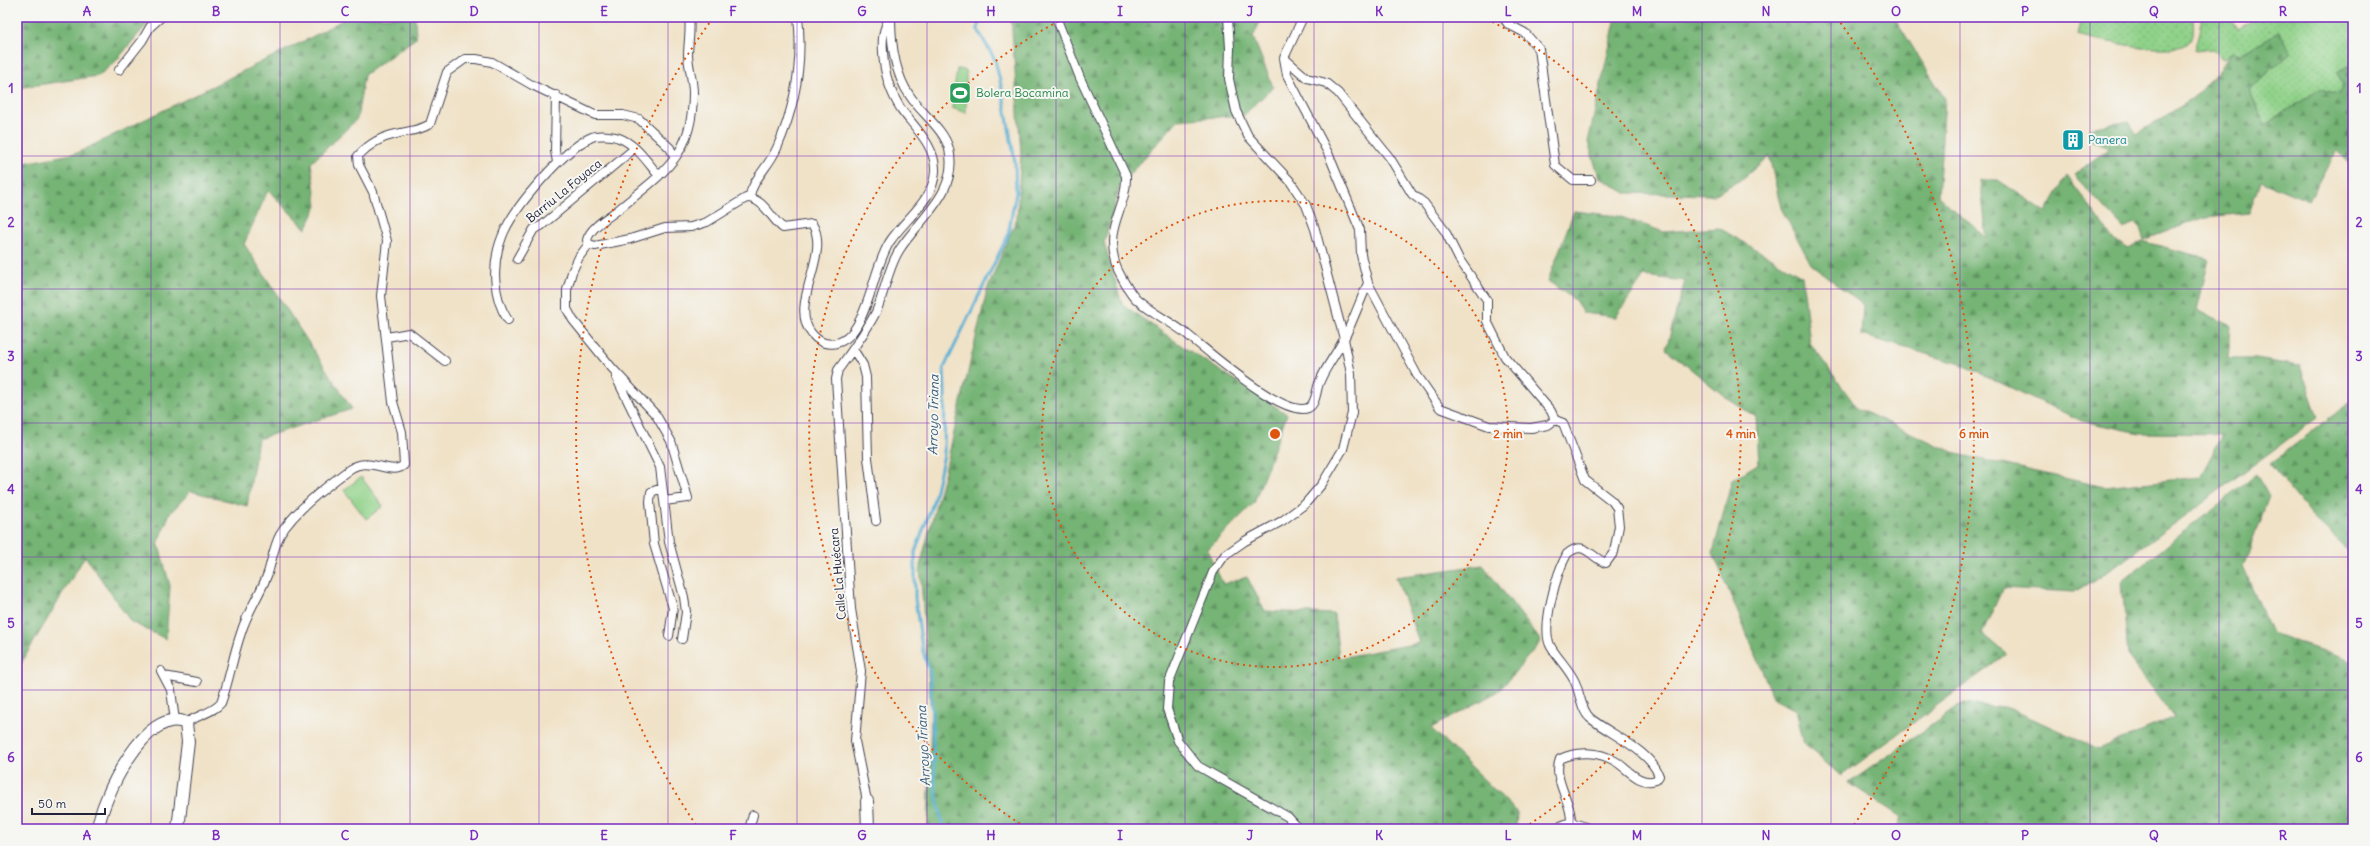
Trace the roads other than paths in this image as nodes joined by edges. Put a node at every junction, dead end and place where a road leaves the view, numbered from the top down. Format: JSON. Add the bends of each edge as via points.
{"nodes":[{"id":1,"x":161,"y":17,"type":"edge"},
{"id":2,"x":689,"y":17,"type":"edge"},
{"id":3,"x":798,"y":17,"type":"edge"},
{"id":4,"x":890,"y":17,"type":"edge"},
{"id":5,"x":1056,"y":17,"type":"edge"},
{"id":6,"x":1228,"y":17,"type":"edge"},
{"id":7,"x":1303,"y":17,"type":"edge"},
{"id":8,"x":1503,"y":17,"type":"edge"},
{"id":9,"x":1284,"y":58,"type":"junction"},
{"id":10,"x":119,"y":70,"type":"dead end"},
{"id":11,"x":556,"y":95,"type":"junction"},
{"id":12,"x":635,"y":148,"type":"junction"},
{"id":13,"x":675,"y":158,"type":"junction"},
{"id":14,"x":557,"y":162,"type":"junction"},
{"id":15,"x":659,"y":176,"type":"junction"},
{"id":16,"x":1591,"y":180,"type":"dead end"},
{"id":17,"x":749,"y":198,"type":"junction"},
{"id":18,"x":589,"y":244,"type":"junction"},
{"id":19,"x":517,"y":259,"type":"dead end"},
{"id":20,"x":1368,"y":283,"type":"junction"},
{"id":21,"x":508,"y":320,"type":"dead end"},
{"id":22,"x":387,"y":337,"type":"junction"},
{"id":23,"x":1344,"y":339,"type":"junction"},
{"id":24,"x":853,"y":349,"type":"junction"},
{"id":25,"x":445,"y":361,"type":"dead end"},
{"id":26,"x":612,"y":368,"type":"junction"},
{"id":27,"x":1555,"y":420,"type":"junction"},
{"id":28,"x":662,"y":488,"type":"junction"},
{"id":29,"x":664,"y":501,"type":"junction"},
{"id":30,"x":876,"y":522,"type":"dead end"},
{"id":31,"x":669,"y":636,"type":"dead end"},
{"id":32,"x":682,"y":639,"type":"dead end"},
{"id":33,"x":197,"y":682,"type":"dead end"},
{"id":34,"x":181,"y":722,"type":"junction"},
{"id":35,"x":867,"y":800,"type":"joint"},
{"id":36,"x":753,"y":815,"type":"dead end"},
{"id":37,"x":1570,"y":827,"type":"edge"},
{"id":38,"x":98,"y":829,"type":"edge"},
{"id":39,"x":178,"y":829,"type":"edge"},
{"id":40,"x":749,"y":829,"type":"edge"},
{"id":41,"x":868,"y":829,"type":"edge"},
{"id":42,"x":1299,"y":829,"type":"edge"},
{"id":43,"x":1558,"y":829,"type":"edge"},
{"id":44,"x":1585,"y":829,"type":"edge"}],
"edges":[{"from":1,"to":10,"type":"street","via":[[150,27]]},
{"from":2,"to":13,"type":"street","via":[[688,57],[693,90],[692,119],[686,143]]},
{"from":3,"to":17,"type":"street","via":[[801,41],[794,96],[777,149],[754,180]]},
{"from":4,"to":17,"type":"street","via":[[884,27],[883,64],[894,97],[934,157],[934,183],[930,192],[890,242],[860,321],[845,340],[832,344],[818,340],[811,333],[806,321],[805,305],[818,244],[817,231],[812,224],[783,228],[775,222],[760,202]]},
{"from":4,"to":24,"type":"street","name":"Calle La Ḥuécara","via":[[891,39],[897,68],[909,95],[945,139],[949,149],[948,180],[939,202],[899,250],[876,312]]},
{"from":5,"to":23,"type":"street","via":[[1080,78],[1126,176],[1126,190],[1117,213],[1111,246],[1115,265],[1135,299],[1185,332],[1226,368],[1260,391],[1301,408],[1314,403],[1319,381]]},
{"from":6,"to":23,"type":"street","via":[[1229,79],[1236,111],[1248,136],[1290,181],[1306,205]]},
{"from":7,"to":9,"type":"street"},
{"from":8,"to":16,"type":"street","via":[[1508,24],[1525,33],[1539,49],[1555,165],[1573,180]]},
{"from":9,"to":20,"type":"street","via":[[1287,75],[1328,153],[1360,230],[1361,255]]},
{"from":9,"to":27,"type":"street","via":[[1307,78],[1326,83],[1338,93],[1390,158],[1412,194],[1433,214],[1487,300],[1487,321],[1499,347]]},
{"from":11,"to":13,"type":"street","via":[[595,115],[623,115],[639,119],[670,148]]},
{"from":11,"to":14,"type":"street"},
{"from":11,"to":22,"type":"street","via":[[532,86],[492,62],[465,59],[447,72],[430,124],[422,129],[378,140],[358,156],[359,165],[373,192],[387,241],[381,296]]},
{"from":12,"to":14,"type":"street","name":"Barriu La Foyaca","via":[[619,138],[594,136],[574,146]]},
{"from":12,"to":15,"type":"street","name":"Barriu La Foyaca"},
{"from":12,"to":19,"type":"street","name":"Barriu La Foyaca","via":[[541,226],[534,229]]},
{"from":13,"to":15,"type":"street","via":[[671,166]]},
{"from":14,"to":21,"type":"street","name":"Barriu La Foyaca","via":[[508,224],[502,236],[495,268],[496,285]]},
{"from":15,"to":18,"type":"street","via":[[588,235]]},
{"from":17,"to":18,"type":"street","via":[[707,222],[691,227],[665,228],[630,239],[595,246]]},
{"from":18,"to":26,"type":"street","via":[[572,272],[567,290],[566,309]]},
{"from":20,"to":23,"type":"street"},
{"from":20,"to":27,"type":"street","via":[[1417,375],[1440,408],[1489,426],[1530,428],[1548,425]]},
{"from":22,"to":25,"type":"street","via":[[408,332]]},
{"from":22,"to":34,"type":"street","via":[[393,402],[402,432],[404,465],[394,470],[371,463],[351,468],[313,497],[293,518],[280,535],[268,573],[241,632],[221,703],[216,709]]},
{"from":23,"to":42,"type":"street","via":[[1351,374],[1352,413],[1343,449],[1322,484],[1305,504],[1225,555],[1213,572],[1169,682],[1167,709],[1178,741],[1198,766],[1288,817]]},
{"from":24,"to":30,"type":"street","via":[[863,365],[866,377],[868,458]]},
{"from":24,"to":35,"type":"street","name":"Calle La Ḥuécara","via":[[838,370],[836,390],[851,609],[861,671],[855,741]]},
{"from":26,"to":28,"type":"street","via":[[660,467]]},
{"from":26,"to":29,"type":"street","via":[[656,415],[671,441],[688,498]]},
{"from":27,"to":37,"type":"street","via":[[1563,423],[1584,480],[1612,501],[1617,508],[1619,522],[1614,552],[1606,563],[1579,547],[1573,548],[1567,554],[1549,609],[1547,638],[1550,647],[1574,680],[1589,717],[1643,753],[1659,776],[1656,780],[1647,781],[1630,774],[1616,761],[1588,753],[1560,759],[1559,773],[1570,813]]},
{"from":28,"to":29,"type":"street"},
{"from":28,"to":31,"type":"street","via":[[651,492],[650,502],[654,544],[673,608]]},
{"from":29,"to":32,"type":"street","via":[[669,542],[686,612]]},
{"from":33,"to":34,"type":"street","via":[[162,674],[171,690]]},
{"from":34,"to":38,"type":"street","via":[[156,726],[124,763],[106,796]]},
{"from":34,"to":39,"type":"street","via":[[188,742]]},
{"from":35,"to":41,"type":"street"},
{"from":36,"to":40,"type":"street"},
{"from":37,"to":43,"type":"street"},
{"from":37,"to":44,"type":"street"}]}
